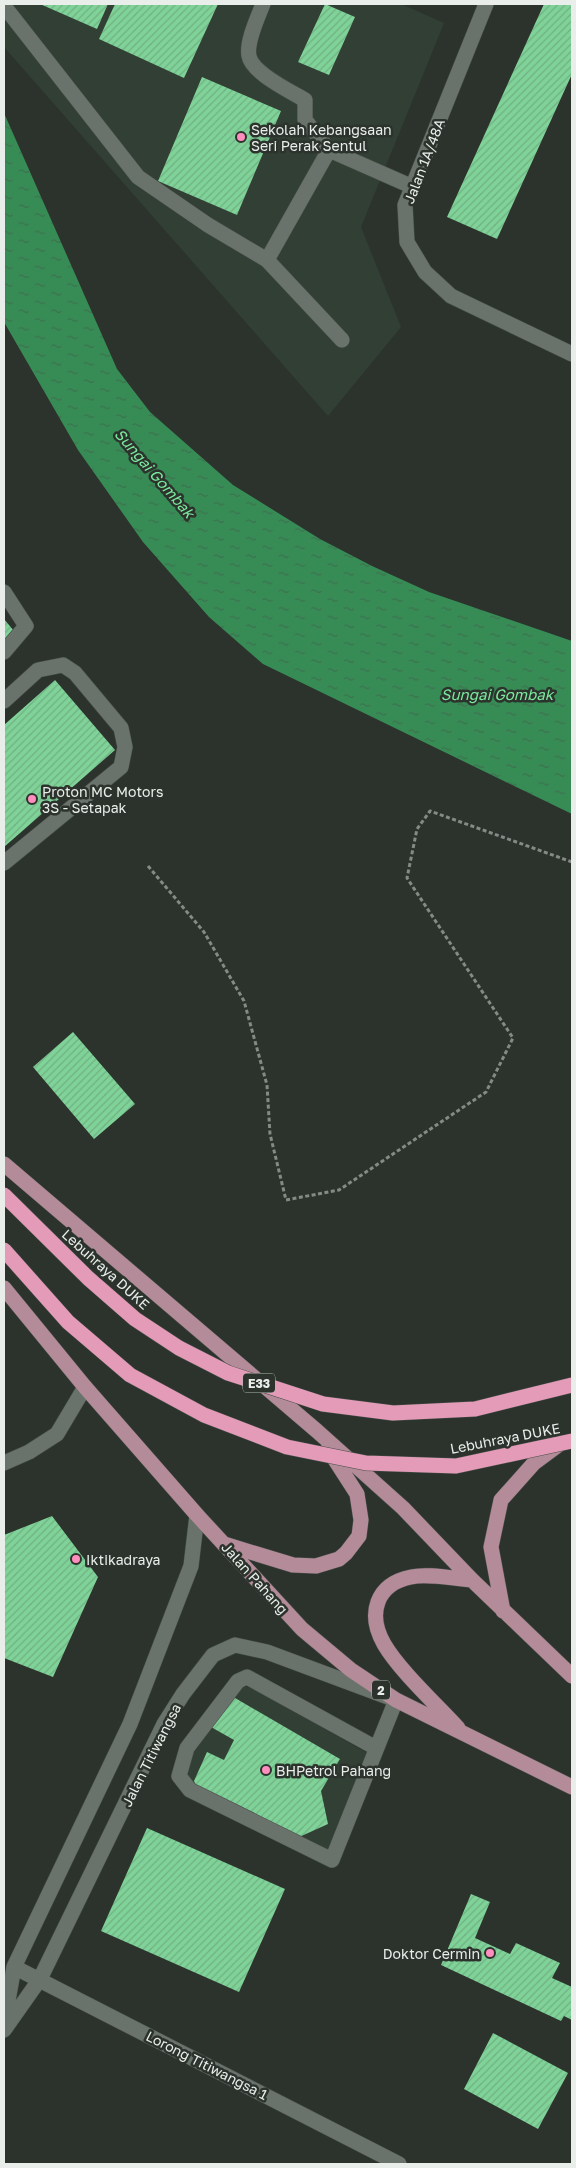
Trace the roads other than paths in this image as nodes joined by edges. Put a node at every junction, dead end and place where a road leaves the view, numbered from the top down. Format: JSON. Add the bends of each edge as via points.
{"nodes":[{"id":1,"x":263,"y":4,"type":"edge"},
{"id":2,"x":486,"y":4,"type":"edge"},
{"id":3,"x":4,"y":6,"type":"edge"},
{"id":4,"x":329,"y":150,"type":"junction"},
{"id":5,"x":413,"y":187,"type":"junction"},
{"id":6,"x":267,"y":260,"type":"junction"},
{"id":7,"x":342,"y":340,"type":"dead end"},
{"id":8,"x":572,"y":354,"type":"edge"},
{"id":9,"x":4,"y":592,"type":"edge"},
{"id":10,"x":4,"y":652,"type":"edge"},
{"id":11,"x":4,"y":700,"type":"edge"},
{"id":12,"x":4,"y":863,"type":"edge"},
{"id":13,"x":4,"y":1164,"type":"edge"},
{"id":14,"x":4,"y":1195,"type":"edge"},
{"id":15,"x":4,"y":1250,"type":"edge"},
{"id":16,"x":4,"y":1288,"type":"edge"},
{"id":17,"x":572,"y":1384,"type":"edge"},
{"id":18,"x":85,"y":1387,"type":"junction"},
{"id":19,"x":317,"y":1431,"type":"junction"},
{"id":20,"x":572,"y":1435,"type":"edge"},
{"id":21,"x":572,"y":1441,"type":"edge"},
{"id":22,"x":4,"y":1463,"type":"edge"},
{"id":23,"x":196,"y":1515,"type":"junction"},
{"id":24,"x":224,"y":1544,"type":"junction"},
{"id":25,"x":472,"y":1580,"type":"junction"},
{"id":26,"x":503,"y":1611,"type":"junction"},
{"id":27,"x":572,"y":1676,"type":"edge"},
{"id":28,"x":396,"y":1700,"type":"junction"},
{"id":29,"x":464,"y":1735,"type":"junction"},
{"id":30,"x":376,"y":1748,"type":"junction"},
{"id":31,"x":572,"y":1787,"type":"edge"},
{"id":32,"x":14,"y":1967,"type":"junction"},
{"id":33,"x":40,"y":1979,"type":"junction"},
{"id":34,"x":4,"y":2023,"type":"edge"},
{"id":35,"x":4,"y":2030,"type":"edge"},
{"id":36,"x":399,"y":2164,"type":"edge"}],
"edges":[{"from":1,"to":4,"type":"street","via":[[253,28],[249,56],[258,71],[305,100],[305,120]]},
{"from":2,"to":5,"type":"street","name":"Jalan 1A/48A"},
{"from":3,"to":6,"type":"street","via":[[138,177]]},
{"from":4,"to":5,"type":"street"},
{"from":4,"to":6,"type":"street"},
{"from":5,"to":8,"type":"street","name":"Jalan 1A/48A","via":[[406,205],[407,242],[425,272],[451,296]]},
{"from":6,"to":7,"type":"street"},
{"from":9,"to":10,"type":"street","via":[[26,626]]},
{"from":11,"to":12,"type":"street","via":[[38,670],[63,665],[75,672],[121,728],[125,747],[121,767]]},
{"from":13,"to":19,"type":"main road"},
{"from":14,"to":17,"type":"highway","name":"Lebuhraya DUKE","number":"E33","bridge":true,"via":[[88,1278],[135,1319],[179,1348],[228,1372],[323,1404],[393,1413],[475,1409]]},
{"from":15,"to":21,"type":"highway","name":"Lebuhraya DUKE","bridge":true,"via":[[68,1322],[130,1375],[204,1415],[287,1447],[366,1463],[456,1466]]},
{"from":16,"to":18,"type":"main road","name":"Jalan Pahang","number":"2"},
{"from":18,"to":22,"type":"street","via":[[57,1434]]},
{"from":18,"to":23,"type":"main road","name":"Jalan Pahang","number":"2"},
{"from":19,"to":24,"type":"main road","via":[[357,1494],[361,1520],[359,1536],[346,1553],[339,1560],[316,1566],[293,1565]]},
{"from":19,"to":25,"type":"main road","via":[[403,1508]]},
{"from":20,"to":26,"type":"main road","via":[[534,1463],[502,1500],[490,1547]]},
{"from":23,"to":24,"type":"main road","name":"Jalan Pahang","number":"2"},
{"from":23,"to":32,"type":"street","via":[[191,1566],[130,1724]]},
{"from":24,"to":28,"type":"main road","name":"Jalan Pahang","number":"2","via":[[302,1630],[351,1670]]},
{"from":25,"to":26,"type":"main road"},
{"from":25,"to":29,"type":"main road","via":[[413,1576],[392,1582],[379,1595],[376,1619],[384,1644]]},
{"from":26,"to":27,"type":"main road"},
{"from":28,"to":29,"type":"main road","name":"Jalan Pahang","number":"2"},
{"from":28,"to":30,"type":"street"},
{"from":28,"to":33,"type":"street","name":"Jalan Titiwangsa","via":[[266,1652],[234,1645],[213,1655],[164,1724]]},
{"from":29,"to":31,"type":"main road","name":"Jalan Pahang","number":"2"},
{"from":30,"to":30,"type":"street","via":[[332,1860],[190,1790],[179,1776],[188,1748],[238,1681],[248,1677]]},
{"from":32,"to":33,"type":"street","name":"Lorong Titiwangsa 1"},
{"from":32,"to":34,"type":"street"},
{"from":33,"to":35,"type":"street","name":"Jalan Titiwangsa"},
{"from":33,"to":36,"type":"street","name":"Lorong Titiwangsa 1"}]}
